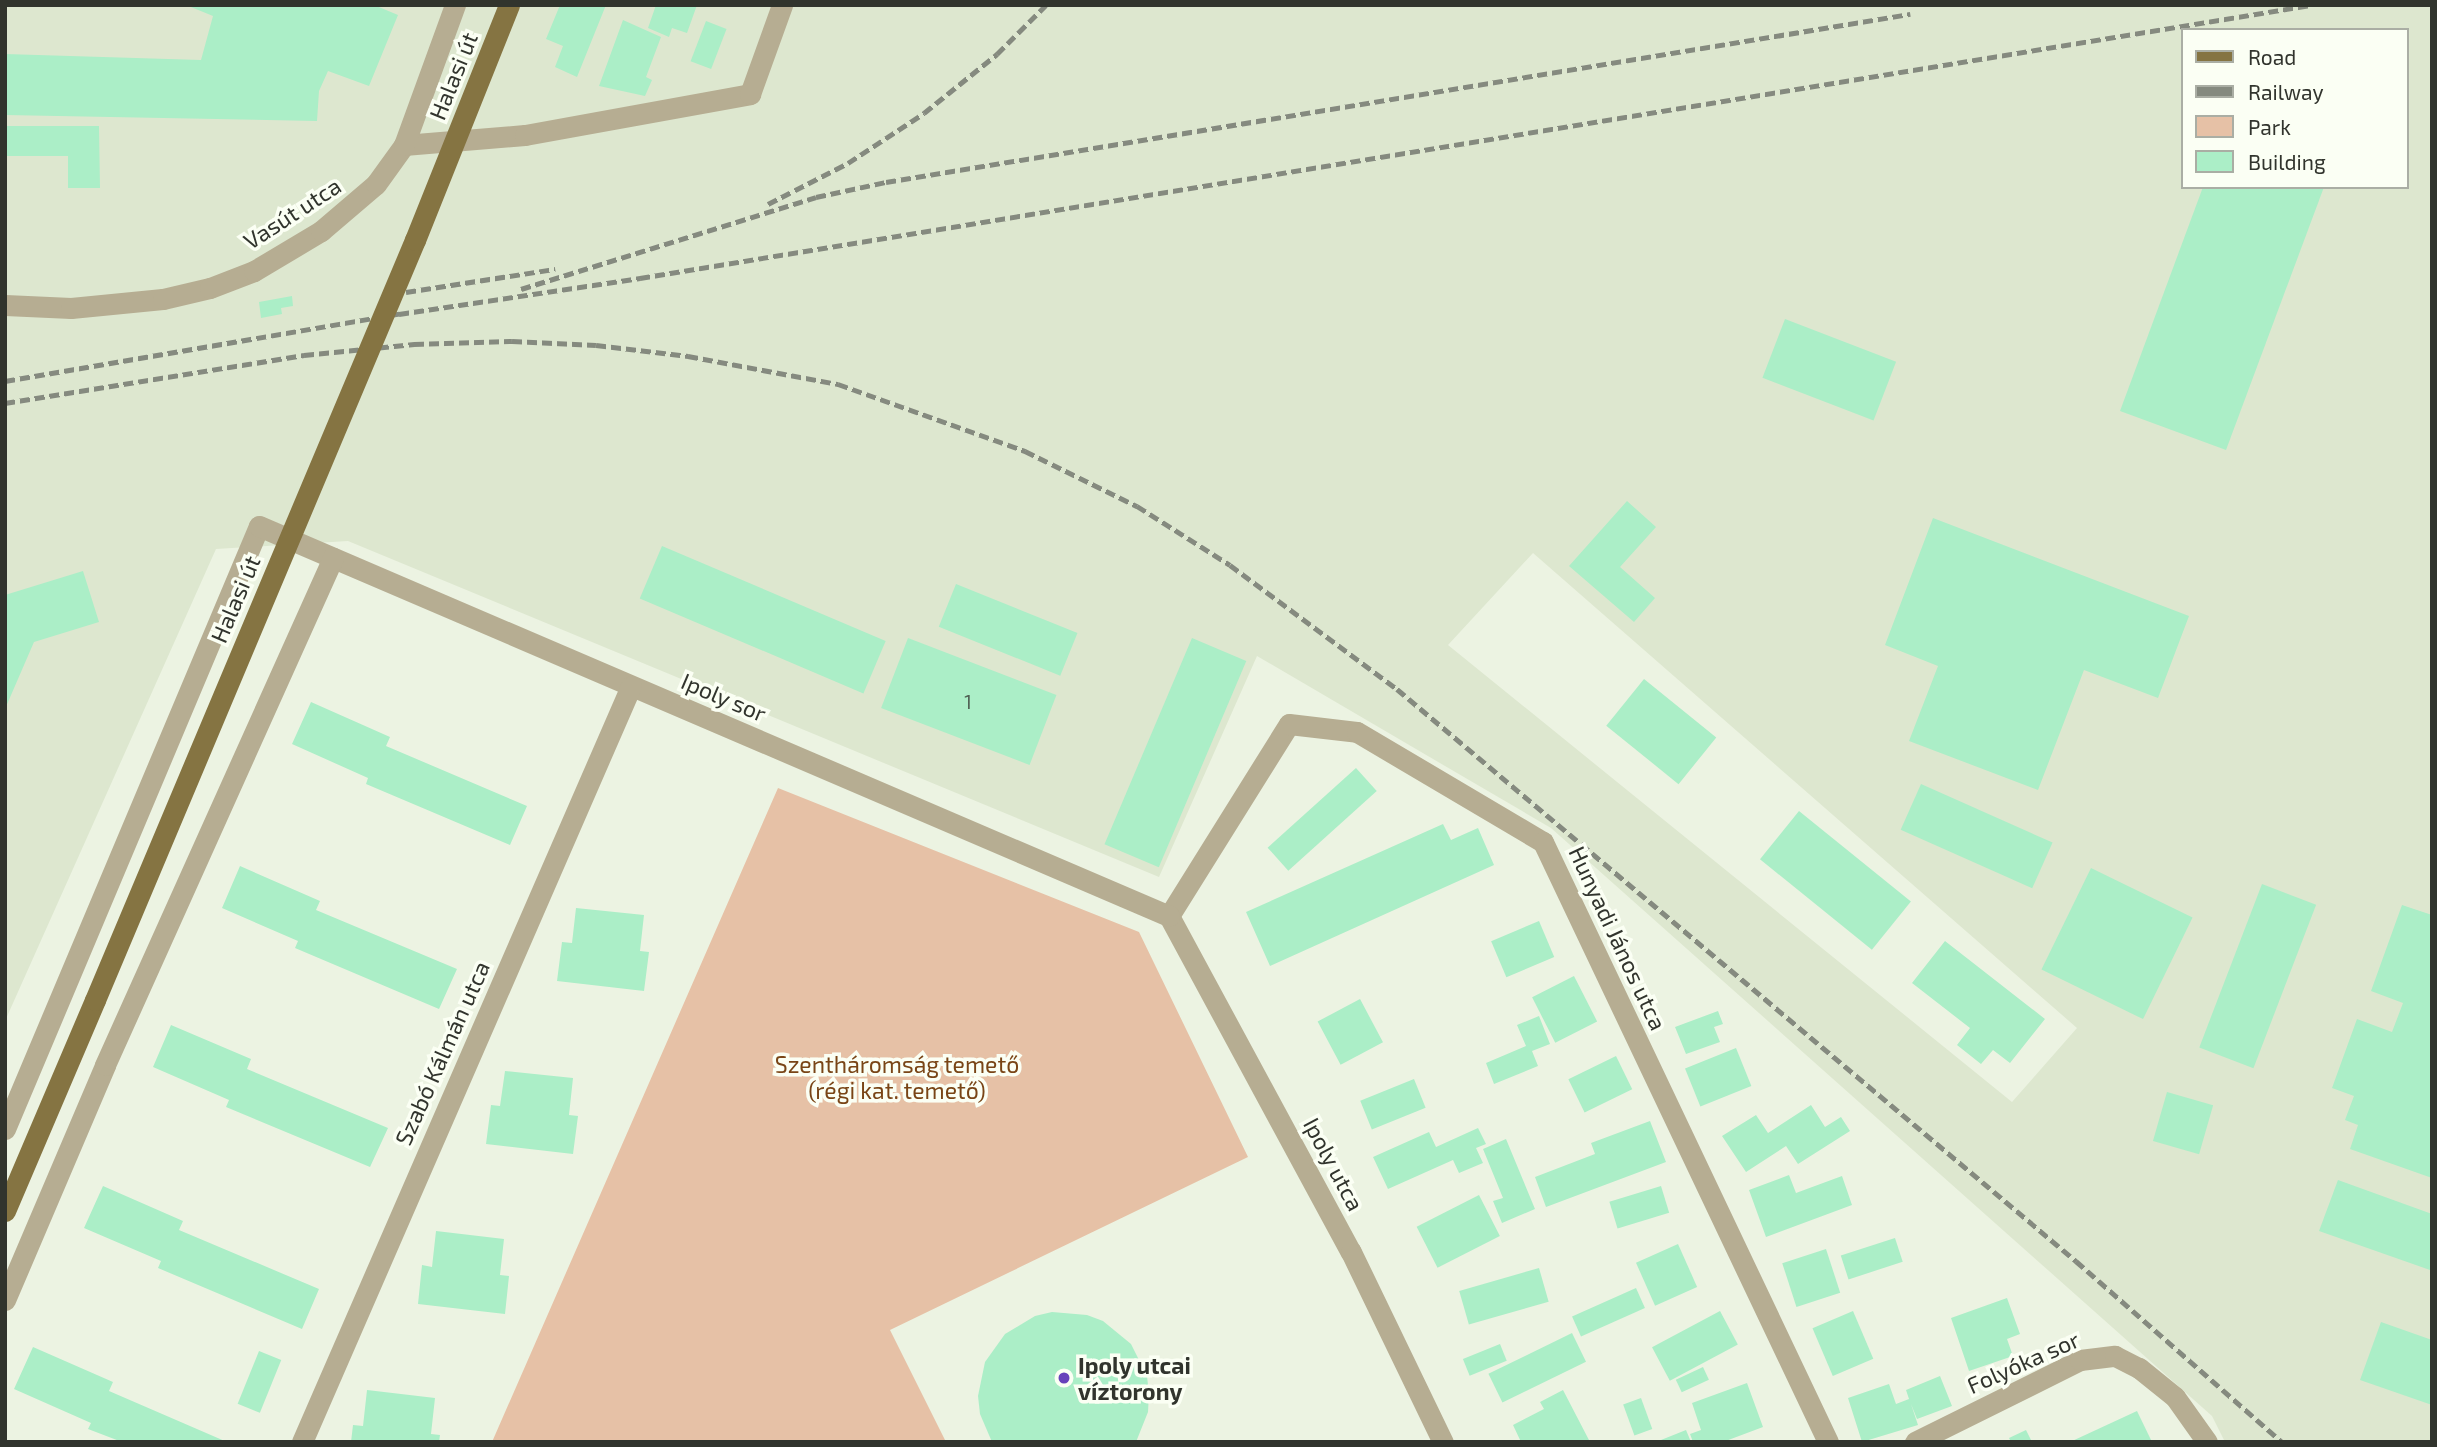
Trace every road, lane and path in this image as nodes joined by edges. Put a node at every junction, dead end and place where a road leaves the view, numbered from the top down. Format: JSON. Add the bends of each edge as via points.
{"nodes":[{"id":1,"x":455,"y":5,"type":"edge"},
{"id":2,"x":509,"y":5,"type":"edge"},
{"id":3,"x":782,"y":5,"type":"edge"},
{"id":4,"x":404,"y":145,"type":"junction"},
{"id":5,"x":5,"y":305,"type":"edge"},
{"id":6,"x":332,"y":558,"type":"junction"},
{"id":7,"x":631,"y":686,"type":"junction"},
{"id":8,"x":1170,"y":916,"type":"junction"},
{"id":9,"x":5,"y":1129,"type":"edge"},
{"id":10,"x":5,"y":1212,"type":"edge"},
{"id":11,"x":5,"y":1300,"type":"edge"},
{"id":12,"x":302,"y":1442,"type":"edge"},
{"id":13,"x":1443,"y":1442,"type":"edge"},
{"id":14,"x":1828,"y":1442,"type":"edge"},
{"id":15,"x":1915,"y":1442,"type":"edge"},
{"id":16,"x":2207,"y":1442,"type":"edge"}],
"edges":[{"from":1,"to":4,"type":"street","name":"Halasi út"},
{"from":2,"to":10,"type":"main road","name":"Halasi út","bridge":true,"via":[[415,240]]},
{"from":3,"to":4,"type":"street","via":[[750,94],[525,135]]},
{"from":4,"to":5,"type":"street","name":"Vasút utca","via":[[352,208],[254,271],[210,288],[125,305]]},
{"from":6,"to":7,"type":"street","name":"Ipoly sor"},
{"from":6,"to":9,"type":"street","name":"Ipoly sor","via":[[259,526]]},
{"from":6,"to":11,"type":"street"},
{"from":7,"to":8,"type":"street","name":"Ipoly sor"},
{"from":7,"to":12,"type":"street","name":"Szabó Kálmán utca"},
{"from":8,"to":13,"type":"street","name":"Ipoly utca","via":[[1351,1252]]},
{"from":8,"to":14,"type":"street","name":"Hunyadi János utca","via":[[1289,723],[1357,732],[1543,842]]},
{"from":15,"to":16,"type":"street","name":"Folyóka sor","via":[[2080,1360],[2115,1356],[2139,1368],[2175,1397]]}]}
